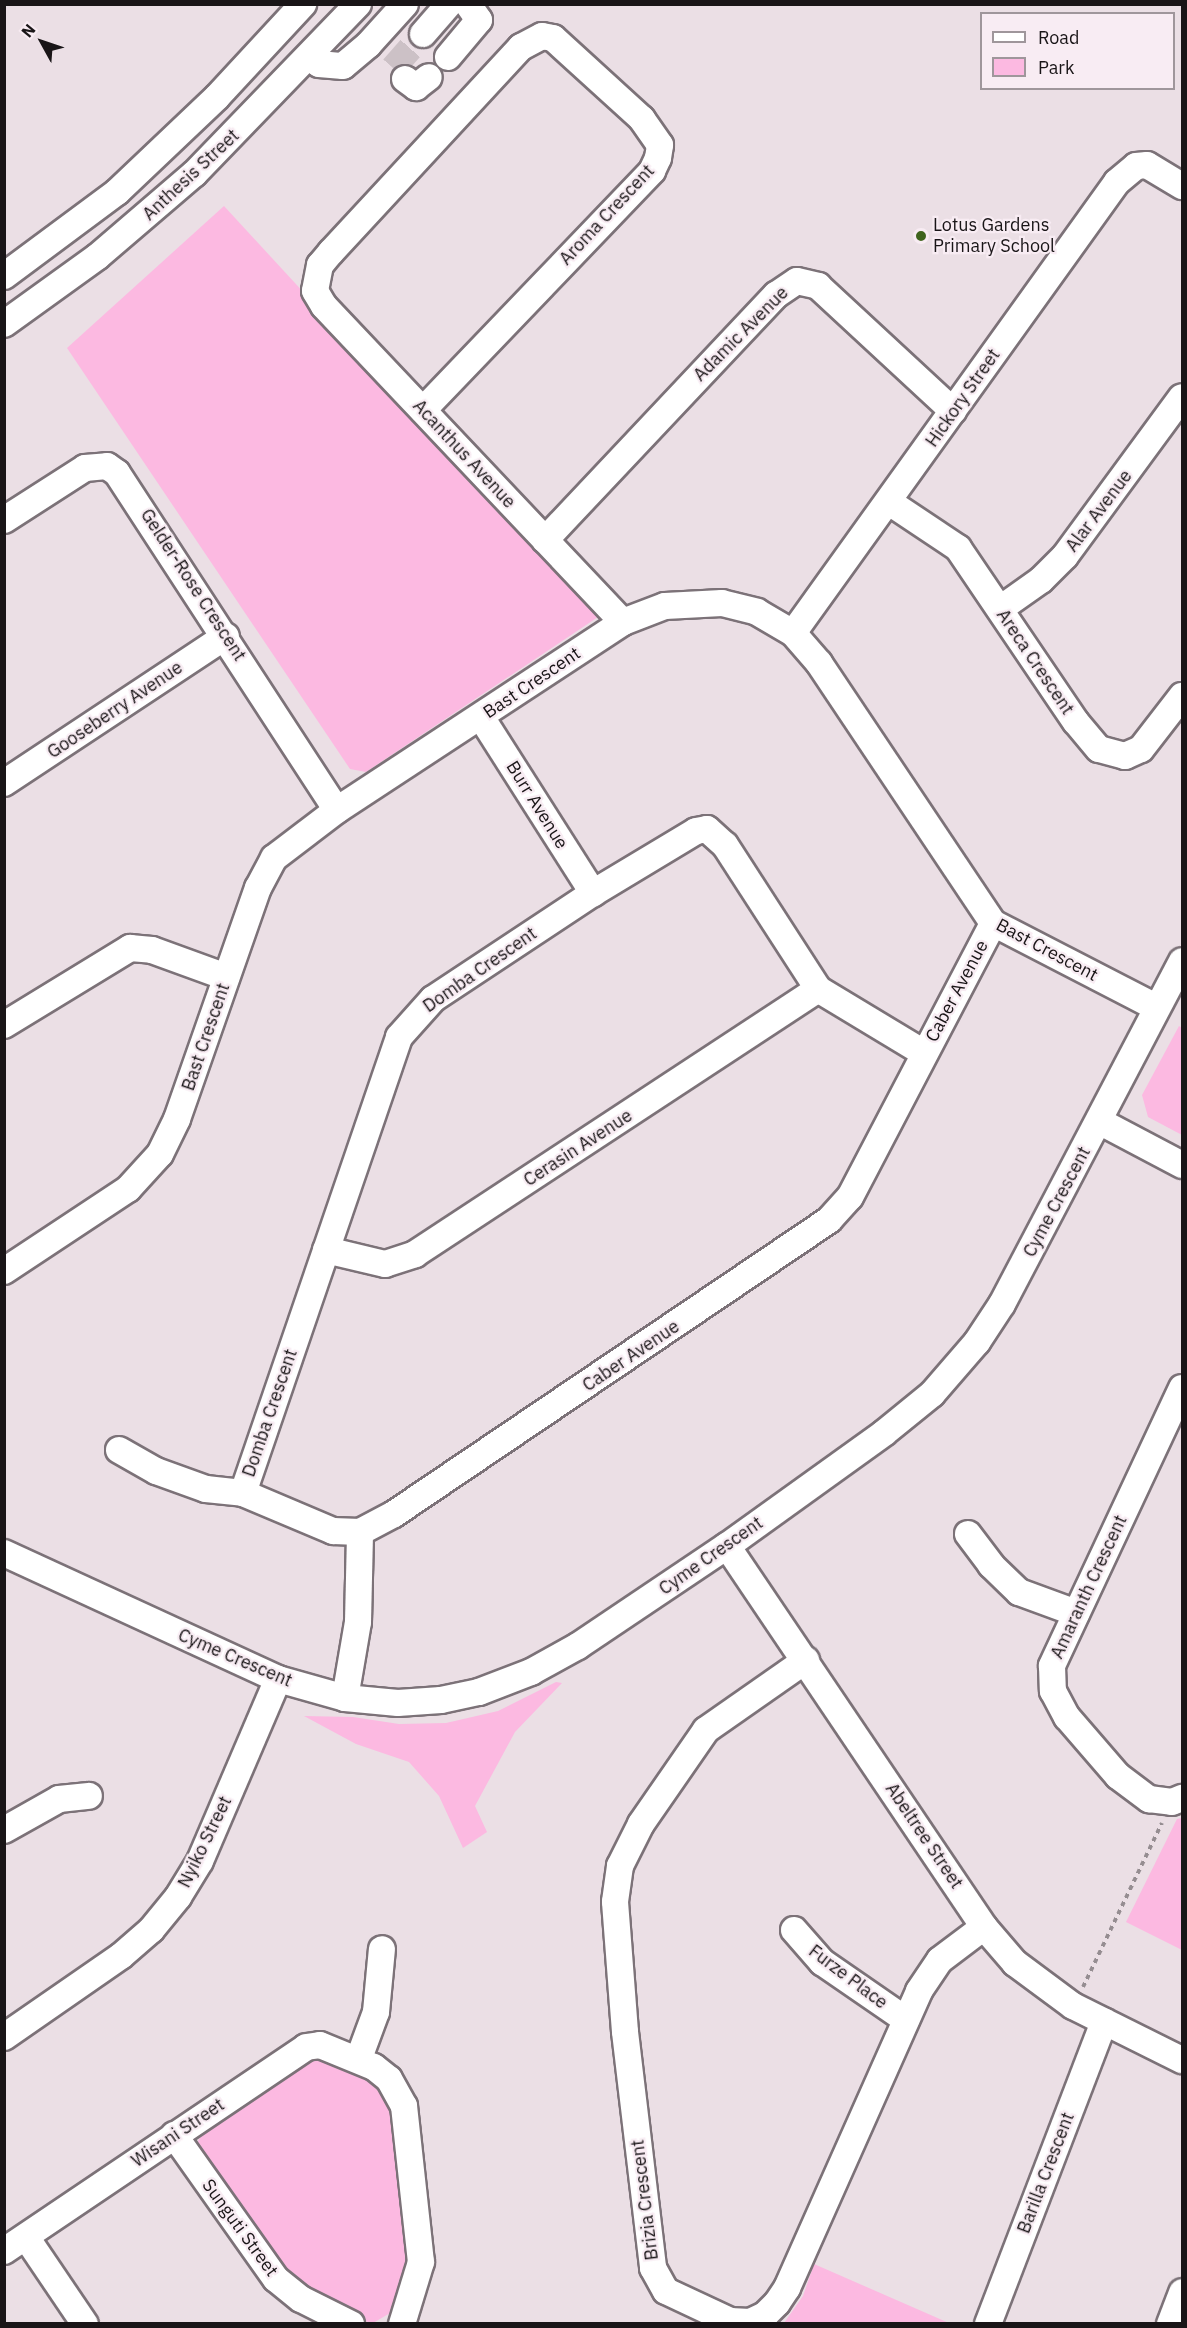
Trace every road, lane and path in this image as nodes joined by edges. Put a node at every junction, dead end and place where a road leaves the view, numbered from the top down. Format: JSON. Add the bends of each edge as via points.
{"nodes":[{"id":1,"x":303,"y":4,"type":"edge"},
{"id":2,"x":358,"y":4,"type":"edge"},
{"id":3,"x":405,"y":4,"type":"edge"},
{"id":4,"x":449,"y":4,"type":"edge"},
{"id":5,"x":468,"y":4,"type":"edge"},
{"id":6,"x":423,"y":34,"type":"tunnel mouth"},
{"id":7,"x":309,"y":57,"type":"junction"},
{"id":8,"x":448,"y":57,"type":"dead end"},
{"id":9,"x":1182,"y":186,"type":"edge"},
{"id":10,"x":4,"y":276,"type":"edge"},
{"id":11,"x":315,"y":281,"type":"joint"},
{"id":12,"x":4,"y":324,"type":"edge"},
{"id":13,"x":1182,"y":397,"type":"edge"},
{"id":14,"x":423,"y":410,"type":"junction"},
{"id":15,"x":953,"y":411,"type":"junction"},
{"id":16,"x":889,"y":502,"type":"junction"},
{"id":17,"x":4,"y":520,"type":"edge"},
{"id":18,"x":545,"y":540,"type":"junction"},
{"id":19,"x":1000,"y":609,"type":"junction"},
{"id":20,"x":623,"y":622,"type":"junction"},
{"id":21,"x":793,"y":633,"type":"junction"},
{"id":22,"x":226,"y":636,"type":"junction"},
{"id":23,"x":1182,"y":696,"type":"edge"},
{"id":24,"x":481,"y":717,"type":"junction"},
{"id":25,"x":4,"y":783,"type":"edge"},
{"id":26,"x":337,"y":810,"type":"junction"},
{"id":27,"x":593,"y":893,"type":"junction"},
{"id":28,"x":993,"y":923,"type":"junction"},
{"id":29,"x":1182,"y":961,"type":"edge"},
{"id":30,"x":226,"y":977,"type":"junction"},
{"id":31,"x":818,"y":989,"type":"junction"},
{"id":32,"x":1156,"y":1007,"type":"junction"},
{"id":33,"x":4,"y":1025,"type":"edge"},
{"id":34,"x":924,"y":1053,"type":"junction"},
{"id":35,"x":1099,"y":1121,"type":"junction"},
{"id":36,"x":1182,"y":1165,"type":"edge"},
{"id":37,"x":326,"y":1250,"type":"junction"},
{"id":38,"x":4,"y":1271,"type":"edge"},
{"id":39,"x":1182,"y":1388,"type":"edge"},
{"id":40,"x":119,"y":1449,"type":"dead end"},
{"id":41,"x":243,"y":1493,"type":"junction"},
{"id":42,"x":360,"y":1532,"type":"junction"},
{"id":43,"x":968,"y":1534,"type":"dead end"},
{"id":44,"x":727,"y":1546,"type":"junction"},
{"id":45,"x":4,"y":1552,"type":"edge"},
{"id":46,"x":1076,"y":1613,"type":"junction"},
{"id":47,"x":807,"y":1660,"type":"junction"},
{"id":48,"x":278,"y":1679,"type":"junction"},
{"id":49,"x":345,"y":1698,"type":"junction"},
{"id":50,"x":89,"y":1796,"type":"dead end"},
{"id":51,"x":1177,"y":1800,"type":"edge"},
{"id":52,"x":4,"y":1830,"type":"edge"},
{"id":53,"x":984,"y":1926,"type":"junction"},
{"id":54,"x":794,"y":1930,"type":"dead end"},
{"id":55,"x":382,"y":1950,"type":"dead end"},
{"id":56,"x":1073,"y":2006,"type":"junction"},
{"id":57,"x":906,"y":2020,"type":"junction"},
{"id":58,"x":1104,"y":2022,"type":"junction"},
{"id":59,"x":4,"y":2037,"type":"edge"},
{"id":60,"x":359,"y":2058,"type":"junction"},
{"id":61,"x":1182,"y":2060,"type":"edge"},
{"id":62,"x":174,"y":2135,"type":"junction"},
{"id":63,"x":26,"y":2237,"type":"junction"},
{"id":64,"x":4,"y":2252,"type":"edge"},
{"id":65,"x":1182,"y":2292,"type":"edge"},
{"id":66,"x":85,"y":2324,"type":"edge"},
{"id":67,"x":351,"y":2324,"type":"edge"},
{"id":68,"x":402,"y":2324,"type":"edge"},
{"id":69,"x":988,"y":2324,"type":"edge"},
{"id":70,"x":1170,"y":2324,"type":"edge"}],
"edges":[{"from":1,"to":10,"type":"street","via":[[217,97],[117,192]]},
{"from":2,"to":7,"type":"street","name":"Anthesis Street"},
{"from":3,"to":7,"type":"street","via":[[377,53],[343,66],[319,64]]},
{"from":4,"to":6,"type":"street"},
{"from":5,"to":8,"type":"street","via":[[479,20]]},
{"from":7,"to":12,"type":"street","name":"Anthesis Street","via":[[177,189],[97,257]]},
{"from":9,"to":15,"type":"street","name":"Hickory Street","via":[[1160,169],[1136,166],[1117,182]]},
{"from":11,"to":14,"type":"street","name":"Acanthus Avenue","via":[[324,306]]},
{"from":11,"to":14,"type":"street","name":"Aroma Crescent","via":[[331,252],[530,39],[542,36],[562,43],[653,132],[660,145],[651,171]]},
{"from":13,"to":19,"type":"street","name":"Alar Avenue","via":[[1065,556],[1041,580]]},
{"from":14,"to":18,"type":"street","name":"Acanthus Avenue"},
{"from":15,"to":16,"type":"street","name":"Hickory Street"},
{"from":15,"to":18,"type":"street","name":"Adamic Avenue","via":[[818,286],[797,281],[776,295]]},
{"from":16,"to":19,"type":"street","name":"Areca Crescent","via":[[958,548]]},
{"from":16,"to":21,"type":"street","name":"Hickory Street"},
{"from":17,"to":22,"type":"street","name":"Gelder-Rose Crescent","via":[[85,468],[107,466],[126,480]]},
{"from":18,"to":20,"type":"street","name":"Acanthus Avenue"},
{"from":19,"to":23,"type":"street","name":"Areca Crescent","via":[[1076,723],[1099,749],[1125,756],[1141,749]]},
{"from":20,"to":21,"type":"street","name":"Bast Crescent","via":[[665,606],[722,603],[757,612]]},
{"from":20,"to":24,"type":"street","name":"Bast Crescent"},
{"from":21,"to":28,"type":"street","name":"Bast Crescent","via":[[819,663]]},
{"from":22,"to":25,"type":"street","name":"Gooseberry Avenue"},
{"from":22,"to":26,"type":"street","name":"Gelder-Rose Crescent"},
{"from":24,"to":26,"type":"street","name":"Bast Crescent"},
{"from":24,"to":27,"type":"street","name":"Burr Avenue"},
{"from":26,"to":30,"type":"street","name":"Bast Crescent","via":[[296,838],[265,872]]},
{"from":27,"to":31,"type":"street","name":"Domba Crescent","via":[[696,831],[707,829],[725,845]]},
{"from":27,"to":37,"type":"street","name":"Domba Crescent","via":[[433,999],[407,1023]]},
{"from":28,"to":32,"type":"street","name":"Bast Crescent"},
{"from":28,"to":34,"type":"street","name":"Caber Avenue"},
{"from":29,"to":32,"type":"street","name":"Cyme Crescent"},
{"from":30,"to":33,"type":"street","via":[[152,950],[130,948]]},
{"from":30,"to":38,"type":"street","name":"Bast Crescent","via":[[177,1119],[146,1173]]},
{"from":31,"to":34,"type":"street","name":"Domba Crescent"},
{"from":31,"to":37,"type":"street","name":"Cerasin Avenue","via":[[415,1254],[385,1264]]},
{"from":32,"to":35,"type":"street","name":"Cyme Crescent"},
{"from":34,"to":42,"type":"street","name":"Caber Avenue","via":[[850,1197],[815,1233],[394,1514]]},
{"from":35,"to":36,"type":"street"},
{"from":35,"to":44,"type":"street","name":"Cyme Crescent","via":[[1008,1294],[956,1368],[932,1394],[884,1433]]},
{"from":37,"to":41,"type":"street","name":"Domba Crescent"},
{"from":39,"to":46,"type":"street","name":"Amaranth Crescent"},
{"from":40,"to":41,"type":"street","via":[[148,1467],[206,1489]]},
{"from":41,"to":42,"type":"street","via":[[333,1531]]},
{"from":42,"to":49,"type":"street","via":[[358,1622]]},
{"from":43,"to":46,"type":"street","via":[[991,1565],[1019,1592]]},
{"from":44,"to":47,"type":"street","name":"Abeltree Street"},
{"from":44,"to":49,"type":"street","name":"Cyme Crescent","via":[[578,1646],[531,1672],[479,1692],[441,1700],[398,1703]]},
{"from":45,"to":48,"type":"street","name":"Cyme Crescent"},
{"from":46,"to":51,"type":"street","name":"Amaranth Crescent","via":[[1052,1666],[1053,1691],[1067,1717],[1118,1776],[1149,1798]]},
{"from":47,"to":53,"type":"street","name":"Abeltree Street"},
{"from":47,"to":57,"type":"street","name":"Brizia Crescent","via":[[706,1730],[641,1824],[620,1866],[615,1902],[625,2032],[653,2268],[666,2291],[730,2321],[750,2322],[777,2303]]},
{"from":48,"to":49,"type":"street","name":"Cyme Crescent"},
{"from":48,"to":59,"type":"street","name":"Nyiko Street","via":[[200,1861],[178,1897],[122,1956]]},
{"from":50,"to":52,"type":"street","via":[[42,1806]]},
{"from":51,"to":56,"type":"path"},
{"from":53,"to":56,"type":"street","name":"Abeltree Street","via":[[1015,1963]]},
{"from":53,"to":57,"type":"street","name":"Brizia Crescent","via":[[940,1960]]},
{"from":54,"to":57,"type":"street","name":"Furze Place","via":[[822,1962]]},
{"from":55,"to":60,"type":"street","via":[[376,2013]]},
{"from":56,"to":58,"type":"street","name":"Abeltree Street"},
{"from":58,"to":61,"type":"street","name":"Abeltree Street"},
{"from":58,"to":69,"type":"street","name":"Barilla Crescent"},
{"from":60,"to":62,"type":"street","name":"Wisani Street","via":[[320,2045],[306,2047]]},
{"from":60,"to":68,"type":"street","name":"Wisani Street","via":[[389,2079],[404,2106],[422,2262]]},
{"from":62,"to":63,"type":"street","name":"Wisani Street"},
{"from":62,"to":67,"type":"street","name":"Sunguti Street","via":[[276,2279],[302,2299]]},
{"from":63,"to":64,"type":"street","name":"Wisani Street"},
{"from":63,"to":66,"type":"street"},
{"from":65,"to":70,"type":"street"}]}
